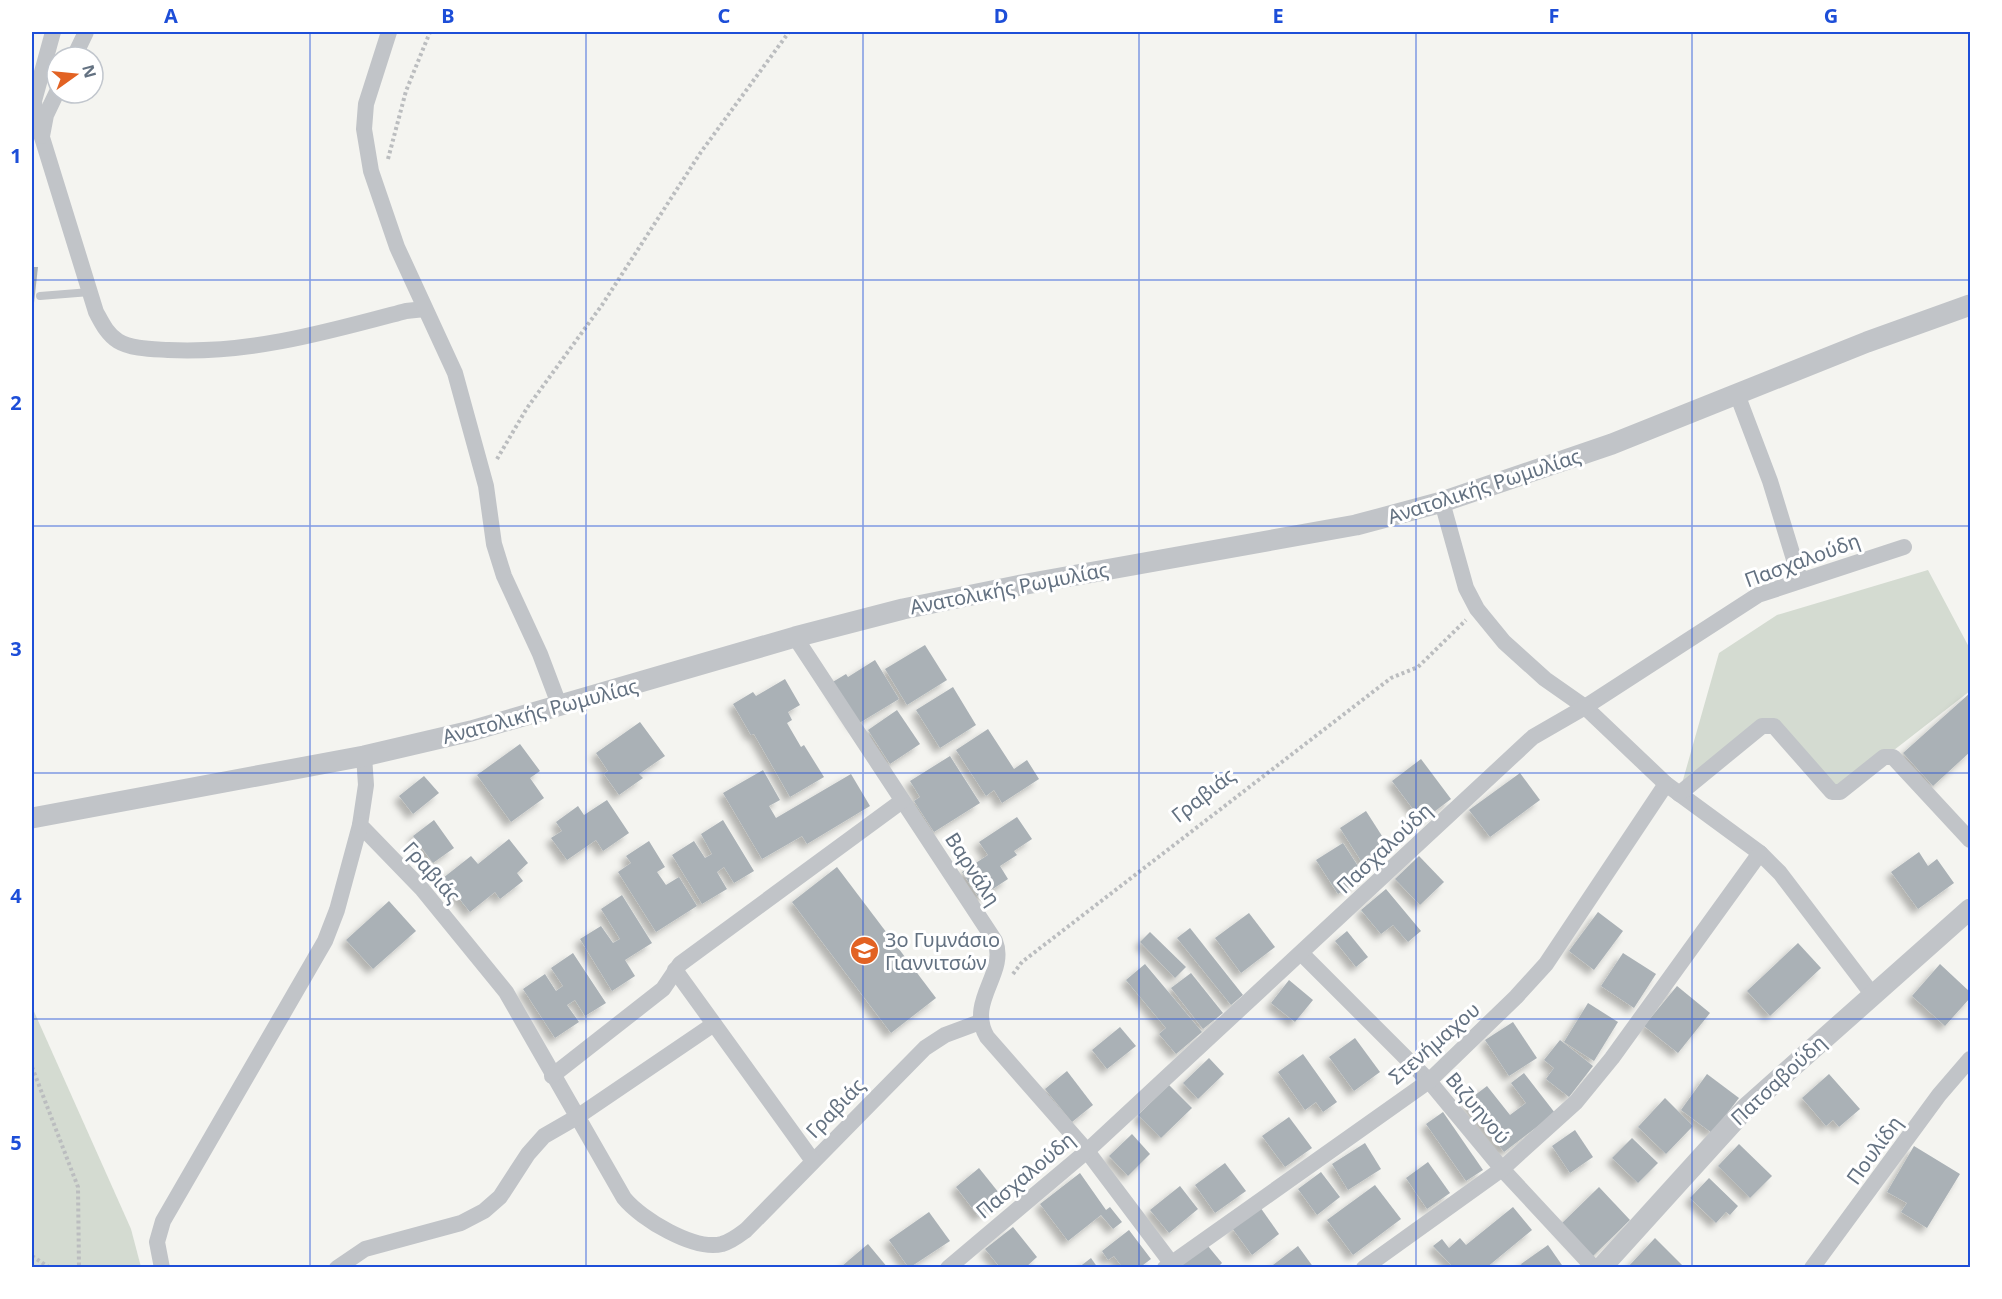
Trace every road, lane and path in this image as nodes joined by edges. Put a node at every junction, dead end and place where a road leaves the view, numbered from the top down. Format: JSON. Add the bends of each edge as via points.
{"nodes":[{"id":1,"x":53,"y":32,"type":"edge"},
{"id":2,"x":389,"y":32,"type":"edge"},
{"id":3,"x":430,"y":32,"type":"edge"},
{"id":4,"x":789,"y":32,"type":"edge"},
{"id":5,"x":51,"y":105,"type":"edge"},
{"id":6,"x":42,"y":140,"type":"junction"},
{"id":7,"x":387,"y":160,"type":"dead end"},
{"id":8,"x":90,"y":291,"type":"junction"},
{"id":9,"x":40,"y":296,"type":"dead end"},
{"id":10,"x":1971,"y":305,"type":"edge"},
{"id":11,"x":425,"y":309,"type":"junction"},
{"id":12,"x":1737,"y":393,"type":"junction"},
{"id":13,"x":486,"y":486,"type":"junction"},
{"id":14,"x":1442,"y":502,"type":"junction"},
{"id":15,"x":1904,"y":547,"type":"dead end"},
{"id":16,"x":1800,"y":579,"type":"junction"},
{"id":17,"x":1477,"y":609,"type":"junction"},
{"id":18,"x":795,"y":637,"type":"junction"},
{"id":19,"x":560,"y":707,"type":"junction"},
{"id":20,"x":1585,"y":707,"type":"junction"},
{"id":21,"x":364,"y":756,"type":"junction"},
{"id":22,"x":1672,"y":789,"type":"junction"},
{"id":23,"x":902,"y":801,"type":"junction"},
{"id":24,"x":32,"y":819,"type":"edge"},
{"id":25,"x":360,"y":825,"type":"junction"},
{"id":26,"x":1971,"y":840,"type":"edge"},
{"id":27,"x":1760,"y":853,"type":"junction"},
{"id":28,"x":1971,"y":909,"type":"edge"},
{"id":29,"x":1302,"y":954,"type":"junction"},
{"id":30,"x":675,"y":970,"type":"junction"},
{"id":31,"x":1010,"y":979,"type":"dead end"},
{"id":32,"x":1872,"y":994,"type":"junction"},
{"id":33,"x":980,"y":1022,"type":"junction"},
{"id":34,"x":714,"y":1024,"type":"junction"},
{"id":35,"x":1971,"y":1059,"type":"edge"},
{"id":36,"x":32,"y":1067,"type":"edge"},
{"id":37,"x":552,"y":1076,"type":"junction"},
{"id":38,"x":1428,"y":1081,"type":"junction"},
{"id":39,"x":577,"y":1117,"type":"junction"},
{"id":40,"x":1087,"y":1151,"type":"junction"},
{"id":41,"x":813,"y":1161,"type":"junction"},
{"id":42,"x":1502,"y":1169,"type":"junction"},
{"id":43,"x":32,"y":1256,"type":"edge"},
{"id":44,"x":1171,"y":1266,"type":"edge"},
{"id":45,"x":50,"y":1268,"type":"edge"},
{"id":46,"x":79,"y":1268,"type":"edge"},
{"id":47,"x":162,"y":1268,"type":"edge"},
{"id":48,"x":337,"y":1268,"type":"edge"},
{"id":49,"x":948,"y":1268,"type":"edge"},
{"id":50,"x":1364,"y":1268,"type":"edge"},
{"id":51,"x":1594,"y":1268,"type":"edge"},
{"id":52,"x":1601,"y":1268,"type":"edge"},
{"id":53,"x":1812,"y":1268,"type":"edge"}],
"edges":[{"from":1,"to":6,"type":"street","via":[[34,101]]},
{"from":2,"to":11,"type":"street","via":[[366,104],[366,150],[397,247]]},
{"from":3,"to":7,"type":"path","via":[[406,91]]},
{"from":4,"to":13,"type":"path","via":[[701,152],[602,306],[527,408],[493,465]]},
{"from":5,"to":6,"type":"street"},
{"from":6,"to":8,"type":"street"},
{"from":8,"to":9,"type":"lane"},
{"from":8,"to":11,"type":"street","via":[[105,329],[119,342],[157,349],[268,345]]},
{"from":10,"to":12,"type":"street","name":"Ανατολικής Ρωμυλίας"},
{"from":11,"to":13,"type":"street","via":[[455,373]]},
{"from":12,"to":14,"type":"street","name":"Ανατολικής Ρωμυλίας","via":[[1525,476]]},
{"from":12,"to":16,"type":"street","via":[[1770,481]]},
{"from":13,"to":19,"type":"street","via":[[494,544],[504,576]]},
{"from":14,"to":17,"type":"street","via":[[1458,565]]},
{"from":14,"to":18,"type":"street","name":"Ανατολικής Ρωμυλίας","via":[[1356,525],[903,609]]},
{"from":15,"to":16,"type":"street","name":"Πασχαλούδη"},
{"from":16,"to":20,"type":"street","name":"Πασχαλούδη","via":[[1758,594]]},
{"from":17,"to":20,"type":"street","via":[[1512,650]]},
{"from":17,"to":31,"type":"path","name":"Γραβιάς","via":[[1418,667],[1381,685],[1022,962]]},
{"from":18,"to":19,"type":"street","name":"Ανατολικής Ρωμυλίας"},
{"from":18,"to":23,"type":"street","name":"Βαρνάλη"},
{"from":19,"to":21,"type":"street","name":"Ανατολικής Ρωμυλίας"},
{"from":20,"to":22,"type":"street"},
{"from":20,"to":29,"type":"street","name":"Πασχαλούδη","via":[[1533,737]]},
{"from":21,"to":24,"type":"street","name":"Ανατολικής Ρωμυλίας"},
{"from":21,"to":25,"type":"street","via":[[366,784]]},
{"from":22,"to":26,"type":"street","name":"Στενήμαχου","via":[[1768,724],[1832,792],[1840,792],[1884,757],[1893,757]]},
{"from":22,"to":27,"type":"street"},
{"from":22,"to":38,"type":"street","name":"Στενήμαχου","via":[[1532,981]]},
{"from":23,"to":30,"type":"street"},
{"from":23,"to":33,"type":"street","name":"Βαρνάλη","via":[[998,948]]},
{"from":25,"to":37,"type":"street","name":"Γραβιάς","via":[[422,889],[486,967],[520,1015]]},
{"from":25,"to":47,"type":"street","via":[[325,941],[162,1221],[157,1242]]},
{"from":27,"to":32,"type":"street","via":[[1780,873]]},
{"from":27,"to":42,"type":"street","via":[[1594,1082]]},
{"from":28,"to":32,"type":"street","name":"Πατσαβούδη"},
{"from":29,"to":38,"type":"street","name":"Βιζυηνού"},
{"from":29,"to":40,"type":"street","name":"Πασχαλούδη"},
{"from":30,"to":34,"type":"street"},
{"from":30,"to":37,"type":"street","via":[[663,989]]},
{"from":32,"to":52,"type":"street","name":"Πατσαβούδη","via":[[1746,1108]]},
{"from":33,"to":40,"type":"street","via":[[987,1037]]},
{"from":33,"to":41,"type":"street","name":"Γραβιάς","via":[[945,1035],[925,1048]]},
{"from":34,"to":39,"type":"street"},
{"from":34,"to":41,"type":"street"},
{"from":35,"to":53,"type":"street","name":"Πουλίδη","via":[[1939,1095]]},
{"from":36,"to":46,"type":"path","via":[[78,1187]]},
{"from":37,"to":39,"type":"street","name":"Γραβιάς"},
{"from":38,"to":42,"type":"street","name":"Βιζυηνού"},
{"from":38,"to":44,"type":"street","name":"Στενήμαχου"},
{"from":39,"to":41,"type":"street","name":"Γραβιάς","via":[[635,1211],[649,1221],[707,1245],[720,1245],[746,1230]]},
{"from":39,"to":48,"type":"street","via":[[536,1144],[500,1197],[475,1217],[365,1249]]},
{"from":40,"to":44,"type":"street"},
{"from":40,"to":49,"type":"street","name":"Πασχαλούδη"},
{"from":42,"to":50,"type":"street"},
{"from":42,"to":51,"type":"street","name":"Βιζυηνού"},
{"from":43,"to":45,"type":"path"}]}
